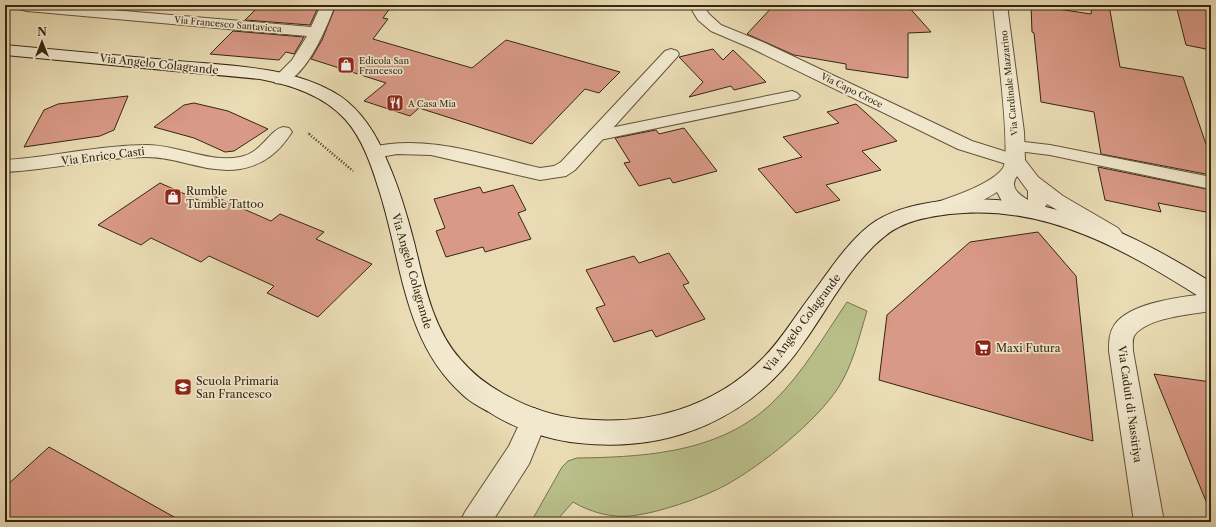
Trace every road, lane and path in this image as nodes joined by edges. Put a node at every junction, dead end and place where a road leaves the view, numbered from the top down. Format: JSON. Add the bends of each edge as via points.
{"nodes":[{"id":1,"x":20,"y":5,"type":"edge"},
{"id":2,"x":328,"y":5,"type":"edge"},
{"id":3,"x":696,"y":5,"type":"edge"},
{"id":4,"x":1000,"y":5,"type":"edge"},
{"id":5,"x":318,"y":32,"type":"junction"},
{"id":6,"x":5,"y":50,"type":"edge"},
{"id":7,"x":671,"y":54,"type":"dead end"},
{"id":8,"x":281,"y":79,"type":"junction"},
{"id":9,"x":792,"y":96,"type":"dead end"},
{"id":10,"x":283,"y":132,"type":"joint"},
{"id":11,"x":595,"y":136,"type":"junction"},
{"id":12,"x":375,"y":152,"type":"junction"},
{"id":13,"x":1013,"y":161,"type":"junction"},
{"id":14,"x":5,"y":166,"type":"edge"},
{"id":15,"x":385,"y":179,"type":"junction"},
{"id":16,"x":1031,"y":181,"type":"junction"},
{"id":17,"x":1211,"y":183,"type":"edge"},
{"id":18,"x":941,"y":208,"type":"junction"},
{"id":19,"x":1028,"y":209,"type":"junction"},
{"id":20,"x":1132,"y":245,"type":"junction"},
{"id":21,"x":1211,"y":293,"type":"edge"},
{"id":22,"x":1211,"y":302,"type":"edge"},
{"id":23,"x":534,"y":420,"type":"junction"},
{"id":24,"x":475,"y":522,"type":"edge"},
{"id":25,"x":1149,"y":522,"type":"edge"}],
"edges":[{"from":1,"to":5,"type":"street","name":"Via Francesco Santavicca"},
{"from":2,"to":5,"type":"street"},
{"from":3,"to":13,"type":"street","name":"Via Capo Croce","via":[[703,17],[716,28],[965,145]]},
{"from":4,"to":13,"type":"street","name":"Via Cardinale Mazzarino","via":[[1015,132]]},
{"from":5,"to":8,"type":"street","via":[[299,64]]},
{"from":6,"to":8,"type":"street","name":"Via Angelo Colagrande","via":[[241,72]]},
{"from":7,"to":11,"type":"street"},
{"from":8,"to":12,"type":"street","name":"Via Angelo Colagrande","via":[[318,92],[338,103],[357,121]]},
{"from":9,"to":11,"type":"lane"},
{"from":10,"to":14,"type":"street","name":"Via Enrico Casti","via":[[274,146],[266,152],[238,163],[210,164],[184,155],[148,151]]},
{"from":10,"to":15,"type":"path","via":[[296,129],[309,134],[362,179],[369,182]]},
{"from":11,"to":12,"type":"street","via":[[564,169],[546,174],[533,174],[431,149],[397,148]]},
{"from":12,"to":15,"type":"street","name":"Via Angelo Colagrande"},
{"from":13,"to":16,"type":"street","name":"Via Cardinale Mazzarino"},
{"from":13,"to":17,"type":"lane","via":[[1050,150]]},
{"from":13,"to":18,"type":"street","via":[[976,196]]},
{"from":13,"to":19,"type":"street","name":"Via Cardinale Mazzarino","via":[[1003,184],[1015,203]]},
{"from":15,"to":23,"type":"street","name":"Via Angelo Colagrande","via":[[392,197],[423,319],[442,358],[455,374],[482,397]]},
{"from":16,"to":19,"type":"street","name":"Via Cardinale Mazzarino","via":[[1038,190],[1039,200]]},
{"from":16,"to":20,"type":"street","name":"Via Cardinale Mazzarino","via":[[1069,209]]},
{"from":18,"to":19,"type":"street","name":"Via Angelo Colagrande","via":[[985,205]]},
{"from":18,"to":23,"type":"street","name":"Via Angelo Colagrande","via":[[900,218],[877,231],[850,260],[772,366],[744,390],[706,413],[658,427],[600,433],[578,431]]},
{"from":19,"to":20,"type":"street","name":"Via Cardinale Mazzarino","via":[[1082,225]]},
{"from":20,"to":21,"type":"street","name":"Via Cardinale Mazzarino"},
{"from":22,"to":25,"type":"street","name":"Via Caduti di Nassiriya","via":[[1140,318],[1127,328],[1121,338]]},
{"from":23,"to":24,"type":"street","via":[[519,455]]}]}
